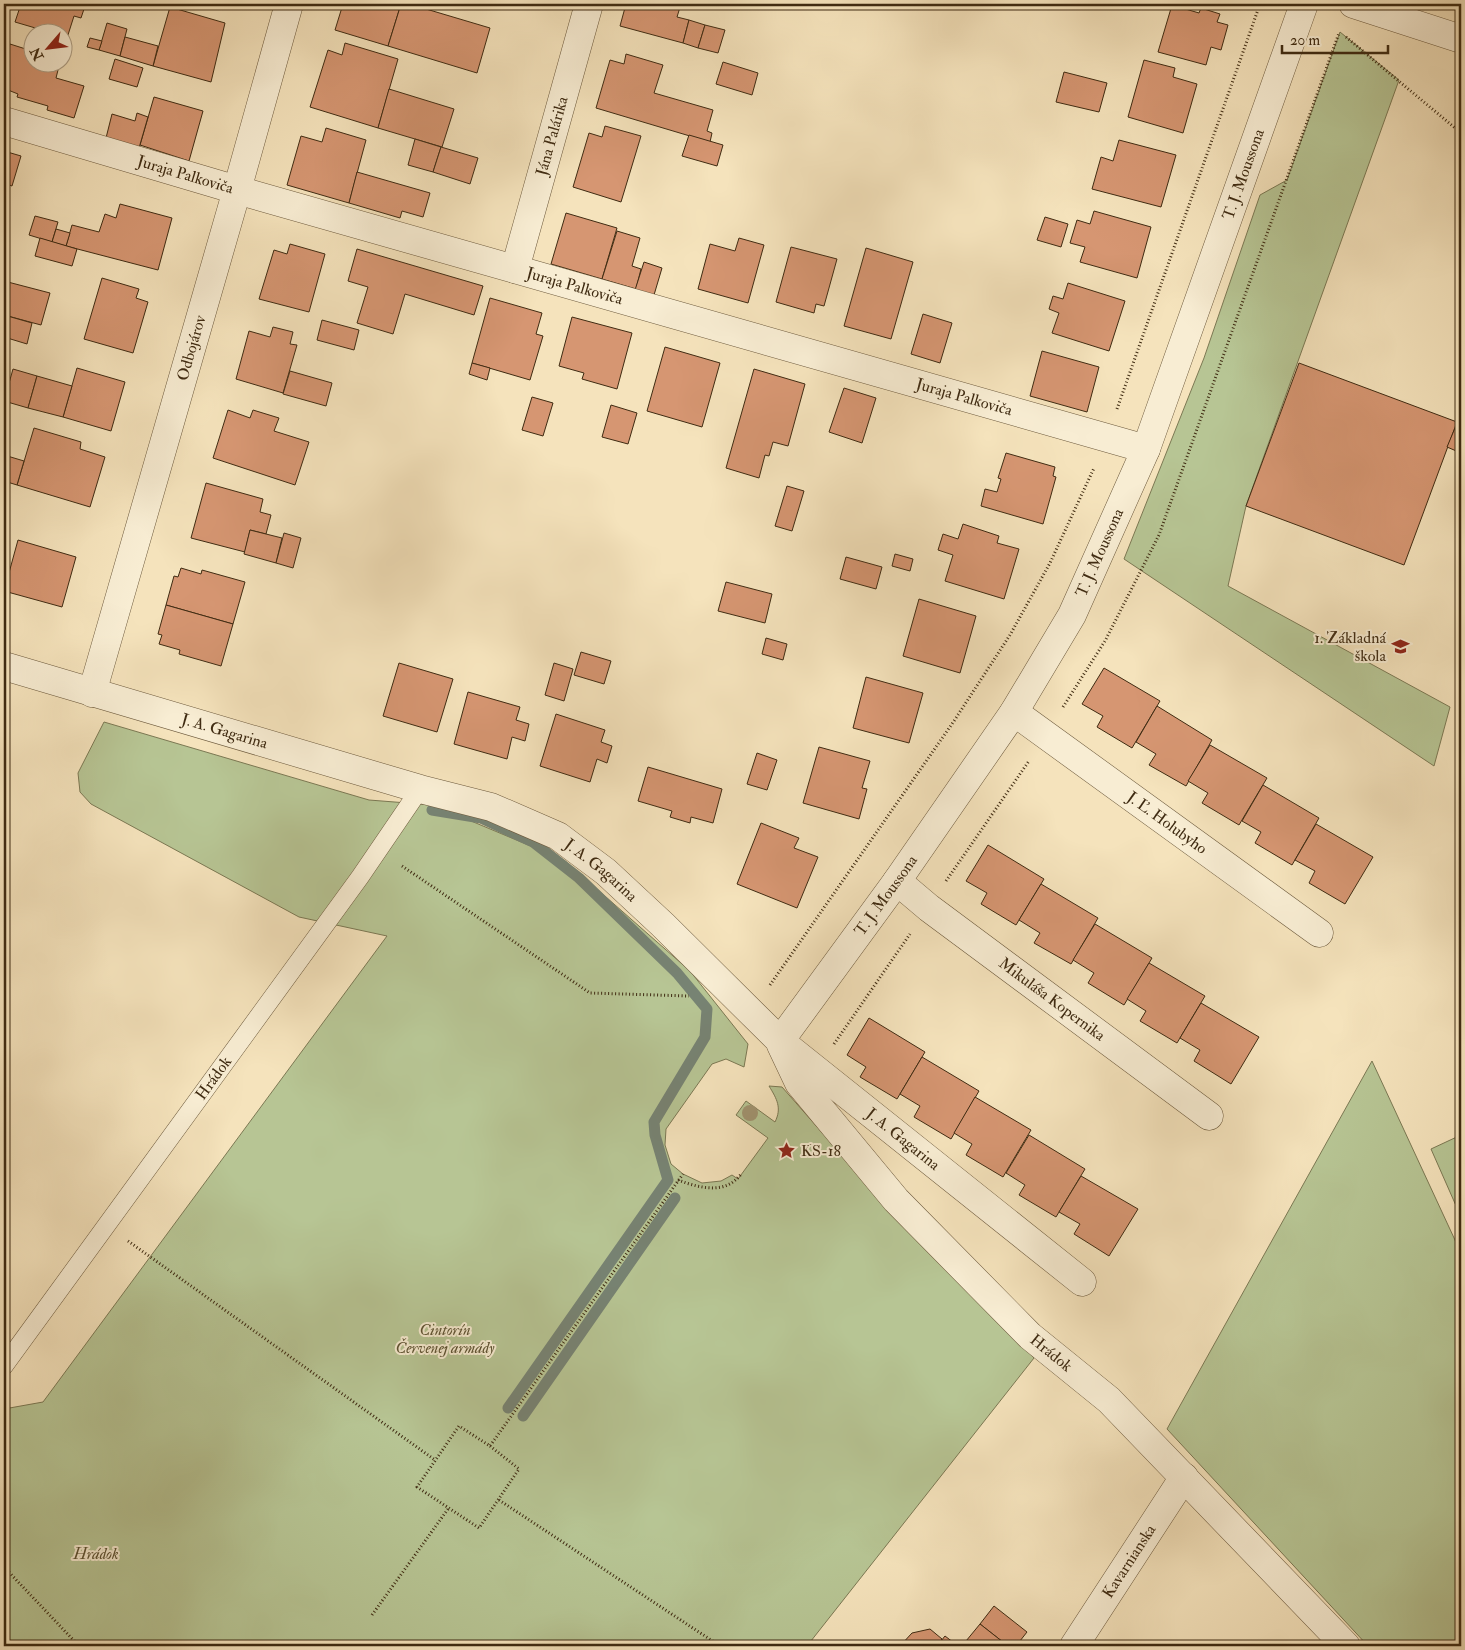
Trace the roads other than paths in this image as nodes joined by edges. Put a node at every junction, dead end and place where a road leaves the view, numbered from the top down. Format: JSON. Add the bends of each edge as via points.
{"nodes":[{"id":1,"x":289,"y":4,"type":"edge"},
{"id":2,"x":589,"y":4,"type":"edge"},
{"id":3,"x":1304,"y":4,"type":"edge"},
{"id":4,"x":1353,"y":4,"type":"edge"},
{"id":5,"x":1461,"y":39,"type":"edge"},
{"id":6,"x":4,"y":121,"type":"edge"},
{"id":7,"x":237,"y":190,"type":"junction"},
{"id":8,"x":515,"y":269,"type":"junction"},
{"id":9,"x":1146,"y":449,"type":"junction"},
{"id":10,"x":4,"y":666,"type":"edge"},
{"id":11,"x":92,"y":693,"type":"junction"},
{"id":12,"x":1014,"y":712,"type":"junction"},
{"id":13,"x":420,"y":789,"type":"junction"},
{"id":14,"x":897,"y":881,"type":"junction"},
{"id":15,"x":1319,"y":933,"type":"dead end"},
{"id":16,"x":780,"y":1041,"type":"junction"},
{"id":17,"x":1209,"y":1116,"type":"dead end"},
{"id":18,"x":1082,"y":1282,"type":"dead end"},
{"id":19,"x":4,"y":1366,"type":"edge"},
{"id":20,"x":1184,"y":1477,"type":"junction"},
{"id":21,"x":1074,"y":1646,"type":"edge"},
{"id":22,"x":1346,"y":1646,"type":"edge"}],
"edges":[{"from":1,"to":7,"type":"street","name":"Odbojárov"},
{"from":2,"to":8,"type":"street","name":"Jána Palárika"},
{"from":3,"to":9,"type":"street","name":"T. J. Moussona"},
{"from":4,"to":5,"type":"street"},
{"from":6,"to":7,"type":"street","name":"Juraja Palkoviča"},
{"from":7,"to":8,"type":"street","name":"Juraja Palkoviča"},
{"from":7,"to":11,"type":"street","name":"Odbojárov"},
{"from":8,"to":9,"type":"street","name":"Juraja Palkoviča"},
{"from":9,"to":12,"type":"street","name":"T. J. Moussona","via":[[1072,615]]},
{"from":10,"to":11,"type":"street","name":"J. A. Gagarina"},
{"from":11,"to":13,"type":"street","name":"J. A. Gagarina"},
{"from":12,"to":14,"type":"street","name":"T. J. Moussona"},
{"from":12,"to":15,"type":"street","name":"J. Ľ. Holubyho"},
{"from":13,"to":16,"type":"street","name":"J. A. Gagarina","via":[[492,807],[558,836],[606,872]]},
{"from":13,"to":19,"type":"lane","name":"Hrádok"},
{"from":14,"to":16,"type":"street","name":"T. J. Moussona"},
{"from":14,"to":17,"type":"street","name":"Mikuláša Kopernika"},
{"from":16,"to":18,"type":"street","name":"J. A. Gagarina"},
{"from":16,"to":20,"type":"street","name":"Hrádok","via":[[799,1083],[896,1200],[1030,1336],[1109,1400]]},
{"from":20,"to":21,"type":"street","name":"Kavarnianska"},
{"from":20,"to":22,"type":"street","name":"Hrádok"}]}
